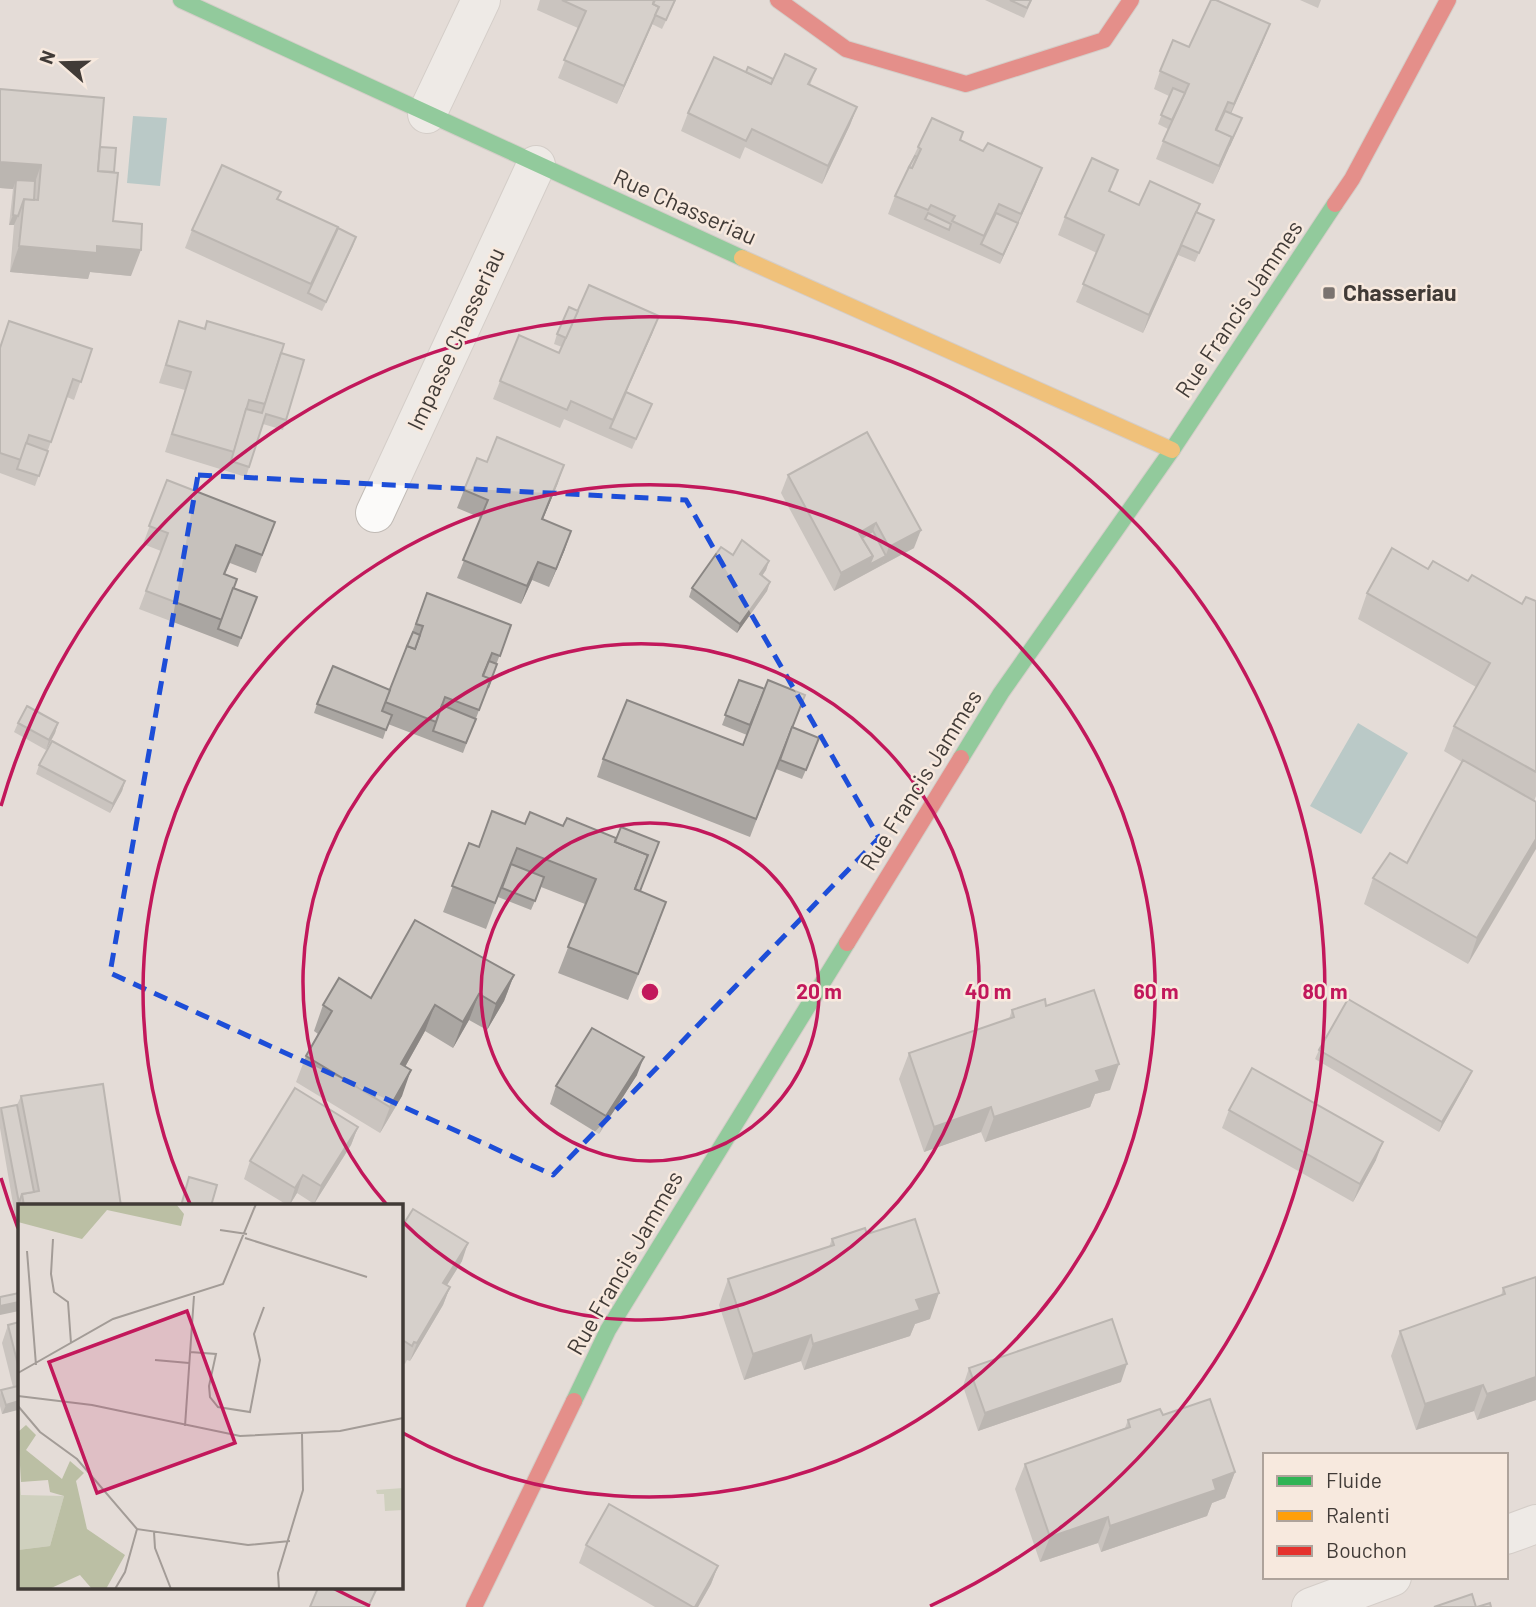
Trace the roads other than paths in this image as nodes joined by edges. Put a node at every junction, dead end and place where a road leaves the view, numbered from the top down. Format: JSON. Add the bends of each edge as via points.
{"nodes":[{"id":1,"x":181,"y":0,"type":"edge"},
{"id":2,"x":481,"y":0,"type":"edge"},
{"id":3,"x":778,"y":0,"type":"edge"},
{"id":4,"x":1130,"y":0,"type":"edge"},
{"id":5,"x":1448,"y":0,"type":"edge"},
{"id":6,"x":427,"y":114,"type":"junction"},
{"id":7,"x":536,"y":165,"type":"junction"},
{"id":8,"x":1172,"y":450,"type":"junction"},
{"id":9,"x":375,"y":513,"type":"dead end"},
{"id":10,"x":1536,"y":1524,"type":"edge"},
{"id":11,"x":1508,"y":1534,"type":"edge"},
{"id":12,"x":1387,"y":1579,"type":"edge"},
{"id":13,"x":474,"y":1607,"type":"edge"},
{"id":14,"x":1311,"y":1607,"type":"edge"}],
"edges":[{"from":1,"to":6,"type":"street","name":"Rue Chasseriau"},
{"from":2,"to":6,"type":"street"},
{"from":3,"to":4,"type":"street","via":[[846,49],[966,84],[1104,40]]},
{"from":5,"to":8,"type":"street","name":"Rue Francis Jammes","via":[[1352,179]]},
{"from":6,"to":7,"type":"street","name":"Rue Chasseriau"},
{"from":7,"to":8,"type":"street","name":"Rue Chasseriau"},
{"from":7,"to":9,"type":"street","name":"Impasse Chasseriau"},
{"from":8,"to":13,"type":"street","name":"Rue Francis Jammes","via":[[1001,693],[608,1329]]},
{"from":10,"to":11,"type":"street"},
{"from":12,"to":14,"type":"street"}]}
